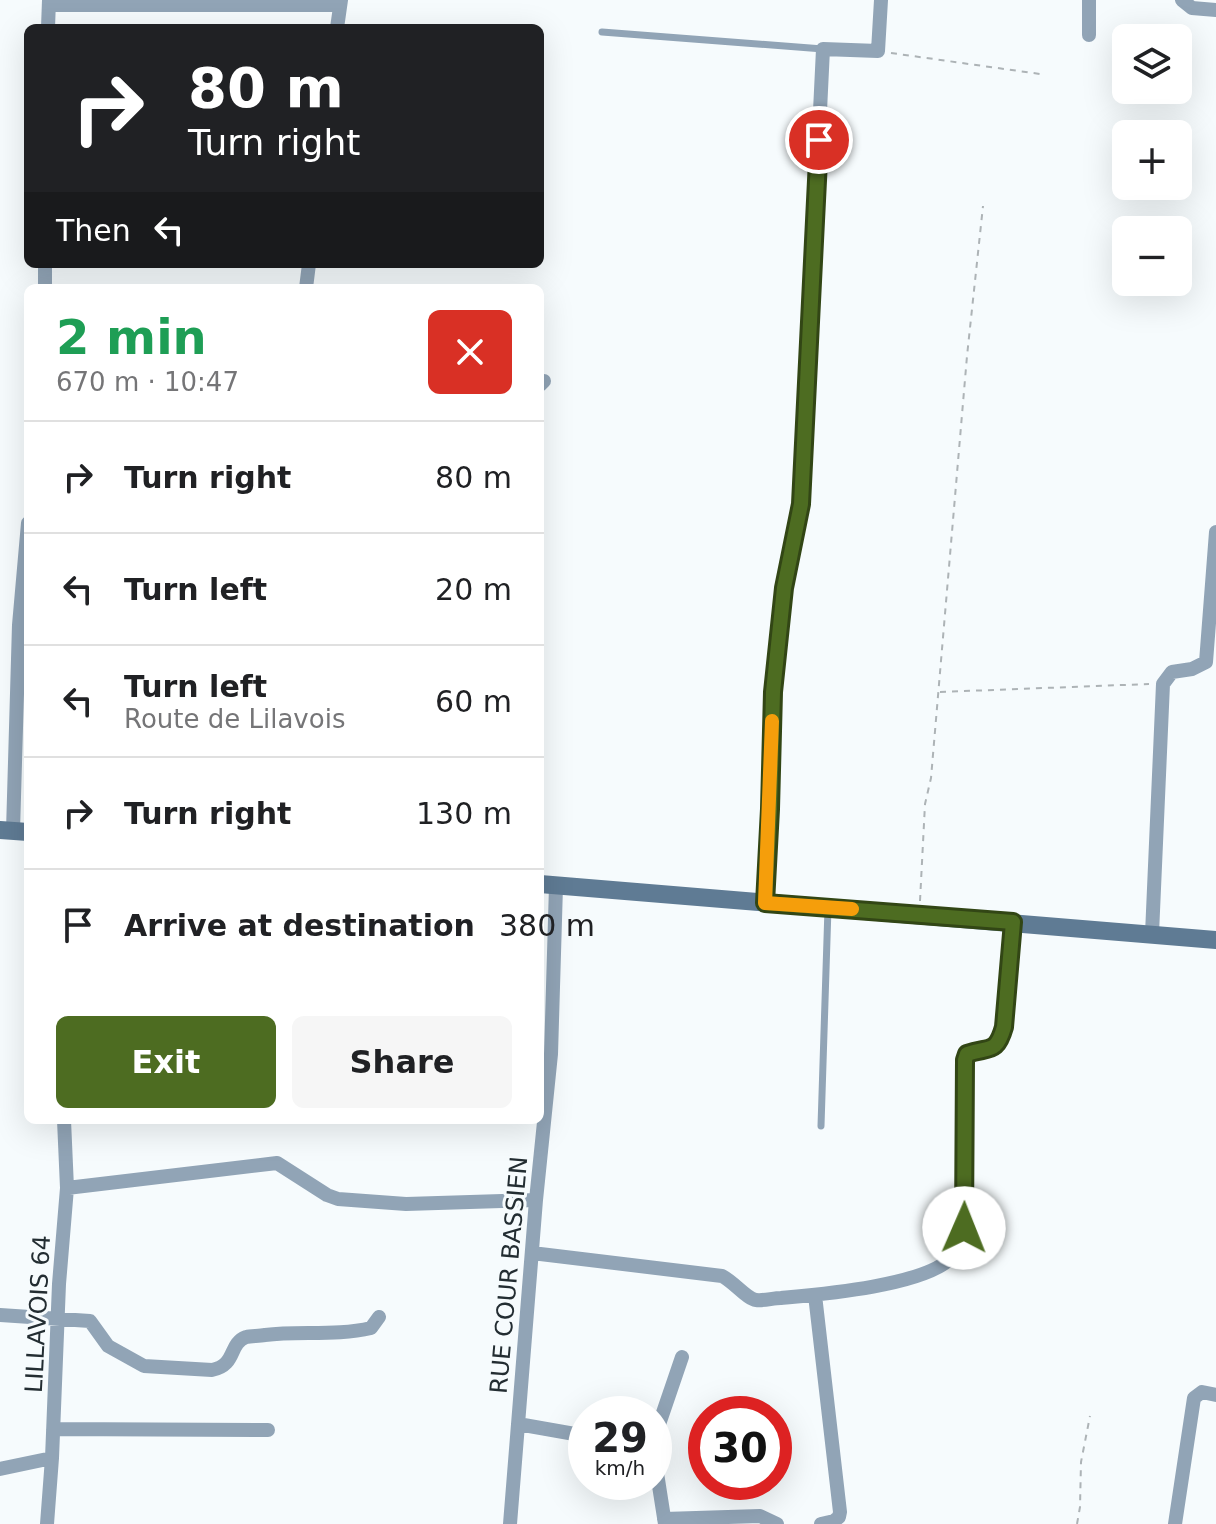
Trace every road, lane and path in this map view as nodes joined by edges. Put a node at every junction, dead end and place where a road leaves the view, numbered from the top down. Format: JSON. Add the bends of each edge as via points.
{"nodes":[{"id":1,"x":881,"y":0,"type":"edge"},
{"id":2,"x":1089,"y":0,"type":"edge"},
{"id":3,"x":1182,"y":0,"type":"edge"},
{"id":4,"x":340,"y":2,"type":"edge"},
{"id":5,"x":49,"y":3,"type":"edge"},
{"id":6,"x":1216,"y":10,"type":"edge"},
{"id":7,"x":48,"y":24,"type":"edge"},
{"id":8,"x":337,"y":24,"type":"edge"},
{"id":9,"x":602,"y":32,"type":"dead end"},
{"id":10,"x":1089,"y":35,"type":"dead end"},
{"id":11,"x":823,"y":49,"type":"junction"},
{"id":12,"x":878,"y":51,"type":"junction"},
{"id":13,"x":1040,"y":74,"type":"dead end"},
{"id":14,"x":983,"y":206,"type":"dead end"},
{"id":15,"x":1216,"y":532,"type":"edge"},
{"id":16,"x":24,"y":568,"type":"edge"},
{"id":17,"x":1215,"y":581,"type":"edge"},
{"id":18,"x":1163,"y":684,"type":"junction"},
{"id":19,"x":937,"y":692,"type":"junction"},
{"id":20,"x":14,"y":831,"type":"edge"},
{"id":21,"x":548,"y":885,"type":"edge"},
{"id":22,"x":765,"y":903,"type":"junction"},
{"id":23,"x":828,"y":908,"type":"junction"},
{"id":24,"x":919,"y":914,"type":"junction"},
{"id":25,"x":1013,"y":922,"type":"junction"},
{"id":26,"x":1152,"y":934,"type":"junction"},
{"id":27,"x":1216,"y":940,"type":"edge"},
{"id":28,"x":544,"y":1122,"type":"edge"},
{"id":29,"x":64,"y":1124,"type":"edge"},
{"id":30,"x":544,"y":1124,"type":"edge"},
{"id":31,"x":821,"y":1126,"type":"dead end"},
{"id":32,"x":67,"y":1188,"type":"junction"},
{"id":33,"x":536,"y":1200,"type":"junction"},
{"id":34,"x":532,"y":1253,"type":"junction"},
{"id":35,"x":815,"y":1295,"type":"junction"},
{"id":36,"x":0,"y":1315,"type":"edge"},
{"id":37,"x":57,"y":1317,"type":"junction"},
{"id":38,"x":379,"y":1317,"type":"dead end"},
{"id":39,"x":682,"y":1357,"type":"dead end"},
{"id":40,"x":1216,"y":1395,"type":"edge"},
{"id":41,"x":669,"y":1396,"type":"edge"},
{"id":42,"x":1090,"y":1416,"type":"dead end"},
{"id":43,"x":518,"y":1424,"type":"junction"},
{"id":44,"x":53,"y":1429,"type":"junction"},
{"id":45,"x":268,"y":1430,"type":"dead end"},
{"id":46,"x":568,"y":1433,"type":"edge"},
{"id":47,"x":52,"y":1458,"type":"junction"},
{"id":48,"x":0,"y":1469,"type":"edge"},
{"id":49,"x":661,"y":1500,"type":"edge"},
{"id":50,"x":664,"y":1521,"type":"edge"},
{"id":51,"x":47,"y":1524,"type":"edge"},
{"id":52,"x":510,"y":1524,"type":"edge"},
{"id":53,"x":777,"y":1524,"type":"edge"},
{"id":54,"x":821,"y":1524,"type":"edge"},
{"id":55,"x":1077,"y":1524,"type":"edge"},
{"id":56,"x":1175,"y":1524,"type":"edge"}],
"edges":[{"from":1,"to":12,"type":"street"},
{"from":2,"to":10,"type":"street"},
{"from":3,"to":6,"type":"street","via":[[1192,8]]},
{"from":4,"to":5,"type":"street"},
{"from":4,"to":8,"type":"street"},
{"from":5,"to":7,"type":"street"},
{"from":9,"to":11,"type":"lane"},
{"from":11,"to":12,"type":"street"},
{"from":11,"to":22,"type":"street","via":[[801,504],[784,588],[773,692]]},
{"from":12,"to":13,"type":"path"},
{"from":14,"to":19,"type":"path"},
{"from":15,"to":17,"type":"street"},
{"from":16,"to":20,"type":"street"},
{"from":17,"to":18,"type":"street","via":[[1206,662],[1172,672]]},
{"from":18,"to":19,"type":"path"},
{"from":18,"to":26,"type":"street"},
{"from":19,"to":24,"type":"path"},
{"from":21,"to":22,"type":"main road"},
{"from":21,"to":28,"type":"street","name":"RUE COUR BASSIEN","via":[[551,1054]]},
{"from":22,"to":23,"type":"main road"},
{"from":23,"to":24,"type":"main road"},
{"from":23,"to":31,"type":"lane"},
{"from":24,"to":25,"type":"main road"},
{"from":25,"to":26,"type":"main road"},
{"from":25,"to":35,"type":"street","via":[[1000,1040],[991,1049],[967,1054],[965,1060],[961,1249],[930,1272]]},
{"from":26,"to":27,"type":"main road"},
{"from":29,"to":32,"type":"street","name":"LILLAVOIS 64"},
{"from":30,"to":33,"type":"street","name":"RUE COUR BASSIEN"},
{"from":32,"to":33,"type":"street","via":[[277,1163],[338,1199],[406,1204]]},
{"from":32,"to":37,"type":"street","name":"LILLAVOIS 64"},
{"from":33,"to":34,"type":"street","name":"RUE COUR BASSIEN"},
{"from":34,"to":35,"type":"street","via":[[722,1276],[757,1300]]},
{"from":34,"to":43,"type":"street","name":"RUE COUR BASSIEN"},
{"from":35,"to":54,"type":"street","via":[[840,1512],[834,1521]]},
{"from":36,"to":37,"type":"street"},
{"from":37,"to":38,"type":"street","via":[[90,1321],[108,1346],[144,1366],[212,1370],[230,1361],[244,1338],[355,1332],[371,1328]]},
{"from":37,"to":44,"type":"street","name":"LILLAVOIS 64"},
{"from":39,"to":41,"type":"street"},
{"from":40,"to":56,"type":"street","via":[[1202,1392],[1194,1398]]},
{"from":42,"to":55,"type":"path"},
{"from":43,"to":46,"type":"street"},
{"from":43,"to":52,"type":"street","name":"RUE COUR BASSIEN"},
{"from":44,"to":45,"type":"street"},
{"from":44,"to":47,"type":"street","name":"LILLAVOIS 64"},
{"from":47,"to":48,"type":"street"},
{"from":47,"to":51,"type":"street","name":"LILLAVOIS 64"},
{"from":49,"to":50,"type":"street"},
{"from":50,"to":53,"type":"street","via":[[760,1516]]}]}
